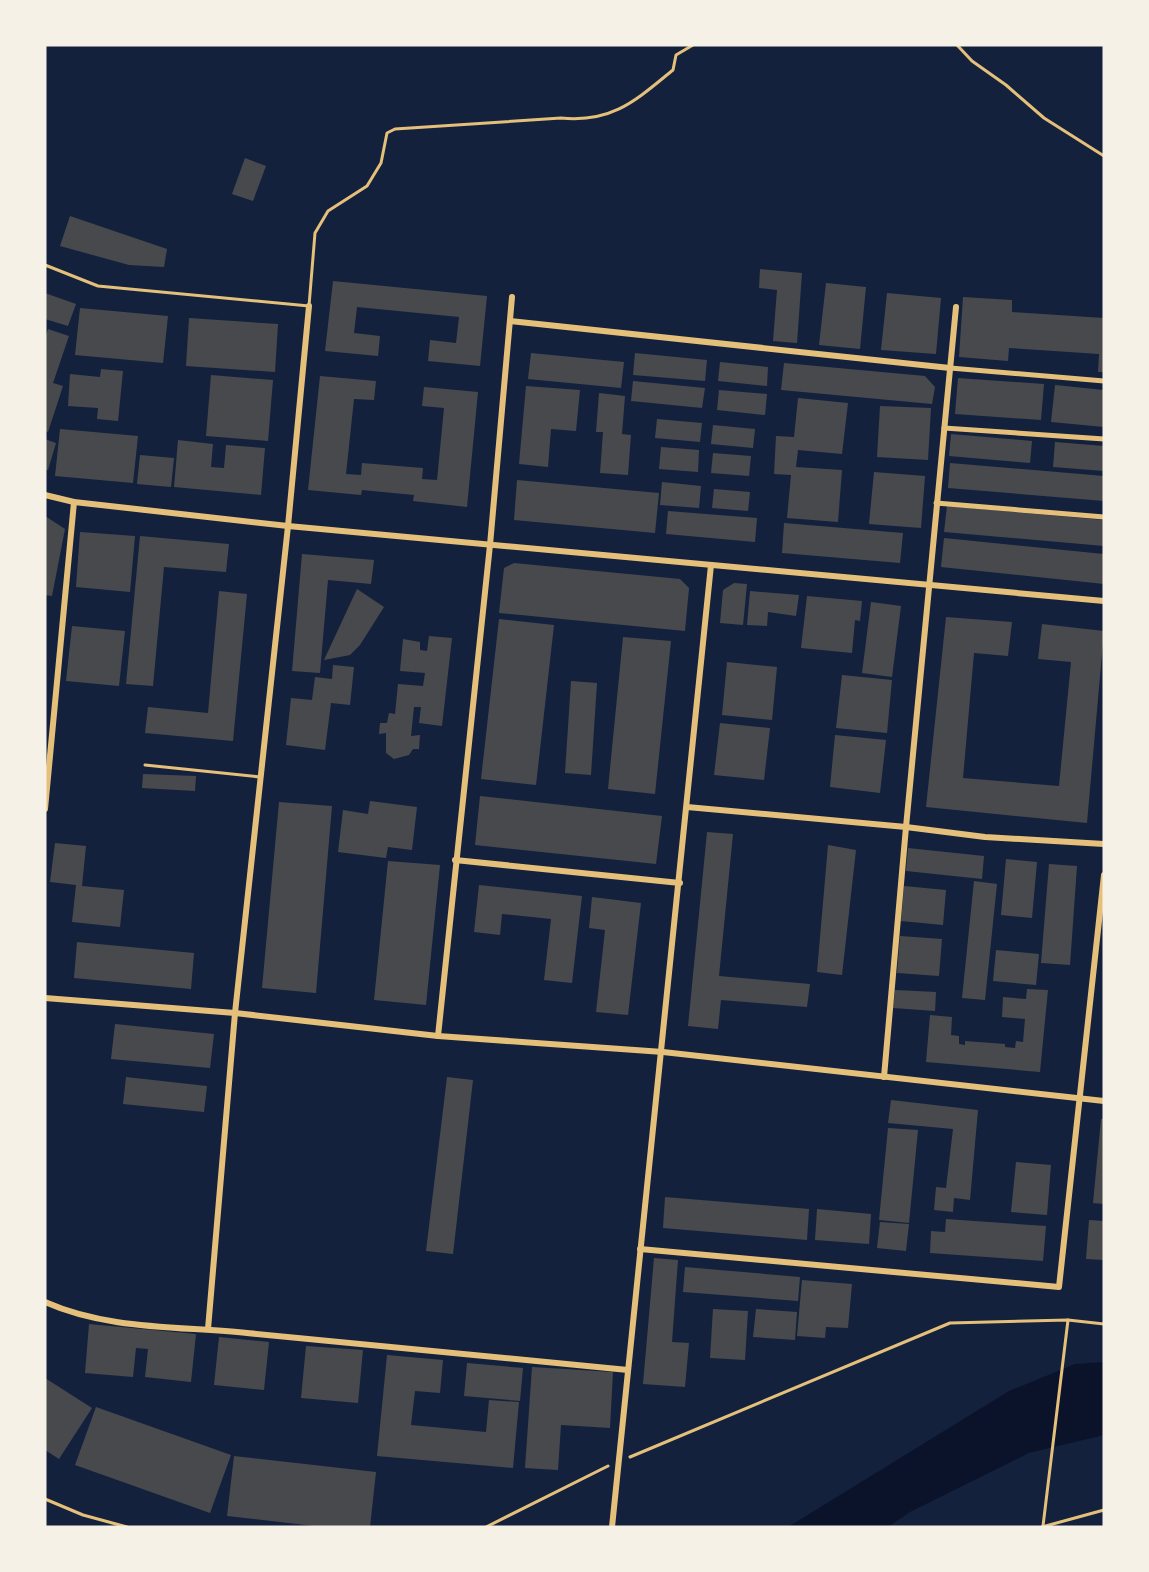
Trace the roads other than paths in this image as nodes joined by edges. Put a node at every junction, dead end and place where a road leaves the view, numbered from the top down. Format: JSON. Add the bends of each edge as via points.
{"nodes":[{"id":1,"x":693,"y":45,"type":"edge"},
{"id":2,"x":957,"y":45,"type":"edge"},
{"id":3,"x":1104,"y":156,"type":"edge"},
{"id":4,"x":45,"y":265,"type":"edge"},
{"id":5,"x":512,"y":297,"type":"dead end"},
{"id":6,"x":309,"y":306,"type":"junction"},
{"id":7,"x":956,"y":307,"type":"dead end"},
{"id":8,"x":510,"y":321,"type":"junction"},
{"id":9,"x":950,"y":369,"type":"junction"},
{"id":10,"x":1104,"y":381,"type":"edge"},
{"id":11,"x":944,"y":428,"type":"junction"},
{"id":12,"x":1104,"y":439,"type":"edge"},
{"id":13,"x":45,"y":495,"type":"edge"},
{"id":14,"x":74,"y":502,"type":"junction"},
{"id":15,"x":936,"y":503,"type":"junction"},
{"id":16,"x":1104,"y":517,"type":"edge"},
{"id":17,"x":288,"y":526,"type":"junction"},
{"id":18,"x":489,"y":545,"type":"junction"},
{"id":19,"x":711,"y":566,"type":"junction"},
{"id":20,"x":928,"y":585,"type":"junction"},
{"id":21,"x":1104,"y":602,"type":"edge"},
{"id":22,"x":49,"y":740,"type":"edge"},
{"id":23,"x":145,"y":765,"type":"dead end"},
{"id":24,"x":261,"y":777,"type":"junction"},
{"id":25,"x":687,"y":807,"type":"junction"},
{"id":26,"x":45,"y":809,"type":"edge"},
{"id":27,"x":906,"y":827,"type":"junction"},
{"id":28,"x":1104,"y":844,"type":"edge"},
{"id":29,"x":454,"y":860,"type":"junction"},
{"id":30,"x":1104,"y":874,"type":"edge"},
{"id":31,"x":680,"y":883,"type":"junction"},
{"id":32,"x":45,"y":998,"type":"edge"},
{"id":33,"x":235,"y":1013,"type":"junction"},
{"id":34,"x":438,"y":1036,"type":"junction"},
{"id":35,"x":663,"y":1052,"type":"junction"},
{"id":36,"x":884,"y":1077,"type":"junction"},
{"id":37,"x":1080,"y":1098,"type":"junction"},
{"id":38,"x":1104,"y":1101,"type":"edge"},
{"id":39,"x":640,"y":1249,"type":"junction"},
{"id":40,"x":45,"y":1302,"type":"edge"},
{"id":41,"x":208,"y":1329,"type":"junction"},
{"id":42,"x":628,"y":1370,"type":"junction"},
{"id":43,"x":612,"y":1527,"type":"edge"}],
"edges":[{"from":1,"to":6,"type":"lane","via":[[676,55],[674,69],[615,113],[583,120],[561,118],[395,129],[387,133],[381,163],[367,186],[328,211],[315,233]]},
{"from":2,"to":3,"type":"lane","via":[[1044,118]]},
{"from":4,"to":6,"type":"lane","via":[[98,286]]},
{"from":5,"to":8,"type":"street"},
{"from":6,"to":17,"type":"street"},
{"from":7,"to":9,"type":"street"},
{"from":8,"to":9,"type":"street"},
{"from":8,"to":18,"type":"street"},
{"from":9,"to":10,"type":"street"},
{"from":9,"to":11,"type":"street"},
{"from":11,"to":12,"type":"street"},
{"from":11,"to":15,"type":"street"},
{"from":13,"to":14,"type":"street"},
{"from":14,"to":17,"type":"street"},
{"from":14,"to":22,"type":"street"},
{"from":15,"to":16,"type":"street"},
{"from":15,"to":20,"type":"street"},
{"from":17,"to":18,"type":"street"},
{"from":17,"to":24,"type":"street"},
{"from":18,"to":19,"type":"street"},
{"from":18,"to":29,"type":"street"},
{"from":19,"to":20,"type":"street"},
{"from":19,"to":25,"type":"street"},
{"from":20,"to":21,"type":"street"},
{"from":20,"to":27,"type":"street"},
{"from":22,"to":26,"type":"street"},
{"from":23,"to":24,"type":"lane"},
{"from":24,"to":33,"type":"street"},
{"from":25,"to":27,"type":"street"},
{"from":25,"to":31,"type":"street"},
{"from":27,"to":28,"type":"street","via":[[985,837]]},
{"from":27,"to":36,"type":"street"},
{"from":29,"to":31,"type":"street"},
{"from":29,"to":34,"type":"street"},
{"from":30,"to":37,"type":"street"},
{"from":31,"to":35,"type":"street"},
{"from":32,"to":33,"type":"street"},
{"from":33,"to":34,"type":"street"},
{"from":33,"to":41,"type":"street"},
{"from":34,"to":35,"type":"street"},
{"from":35,"to":36,"type":"street"},
{"from":35,"to":39,"type":"street"},
{"from":36,"to":37,"type":"street"},
{"from":37,"to":38,"type":"street"},
{"from":37,"to":39,"type":"street","via":[[1059,1287]]},
{"from":39,"to":42,"type":"street"},
{"from":40,"to":41,"type":"street","via":[[64,1311],[114,1323]]},
{"from":41,"to":42,"type":"street"},
{"from":42,"to":43,"type":"street"}]}
